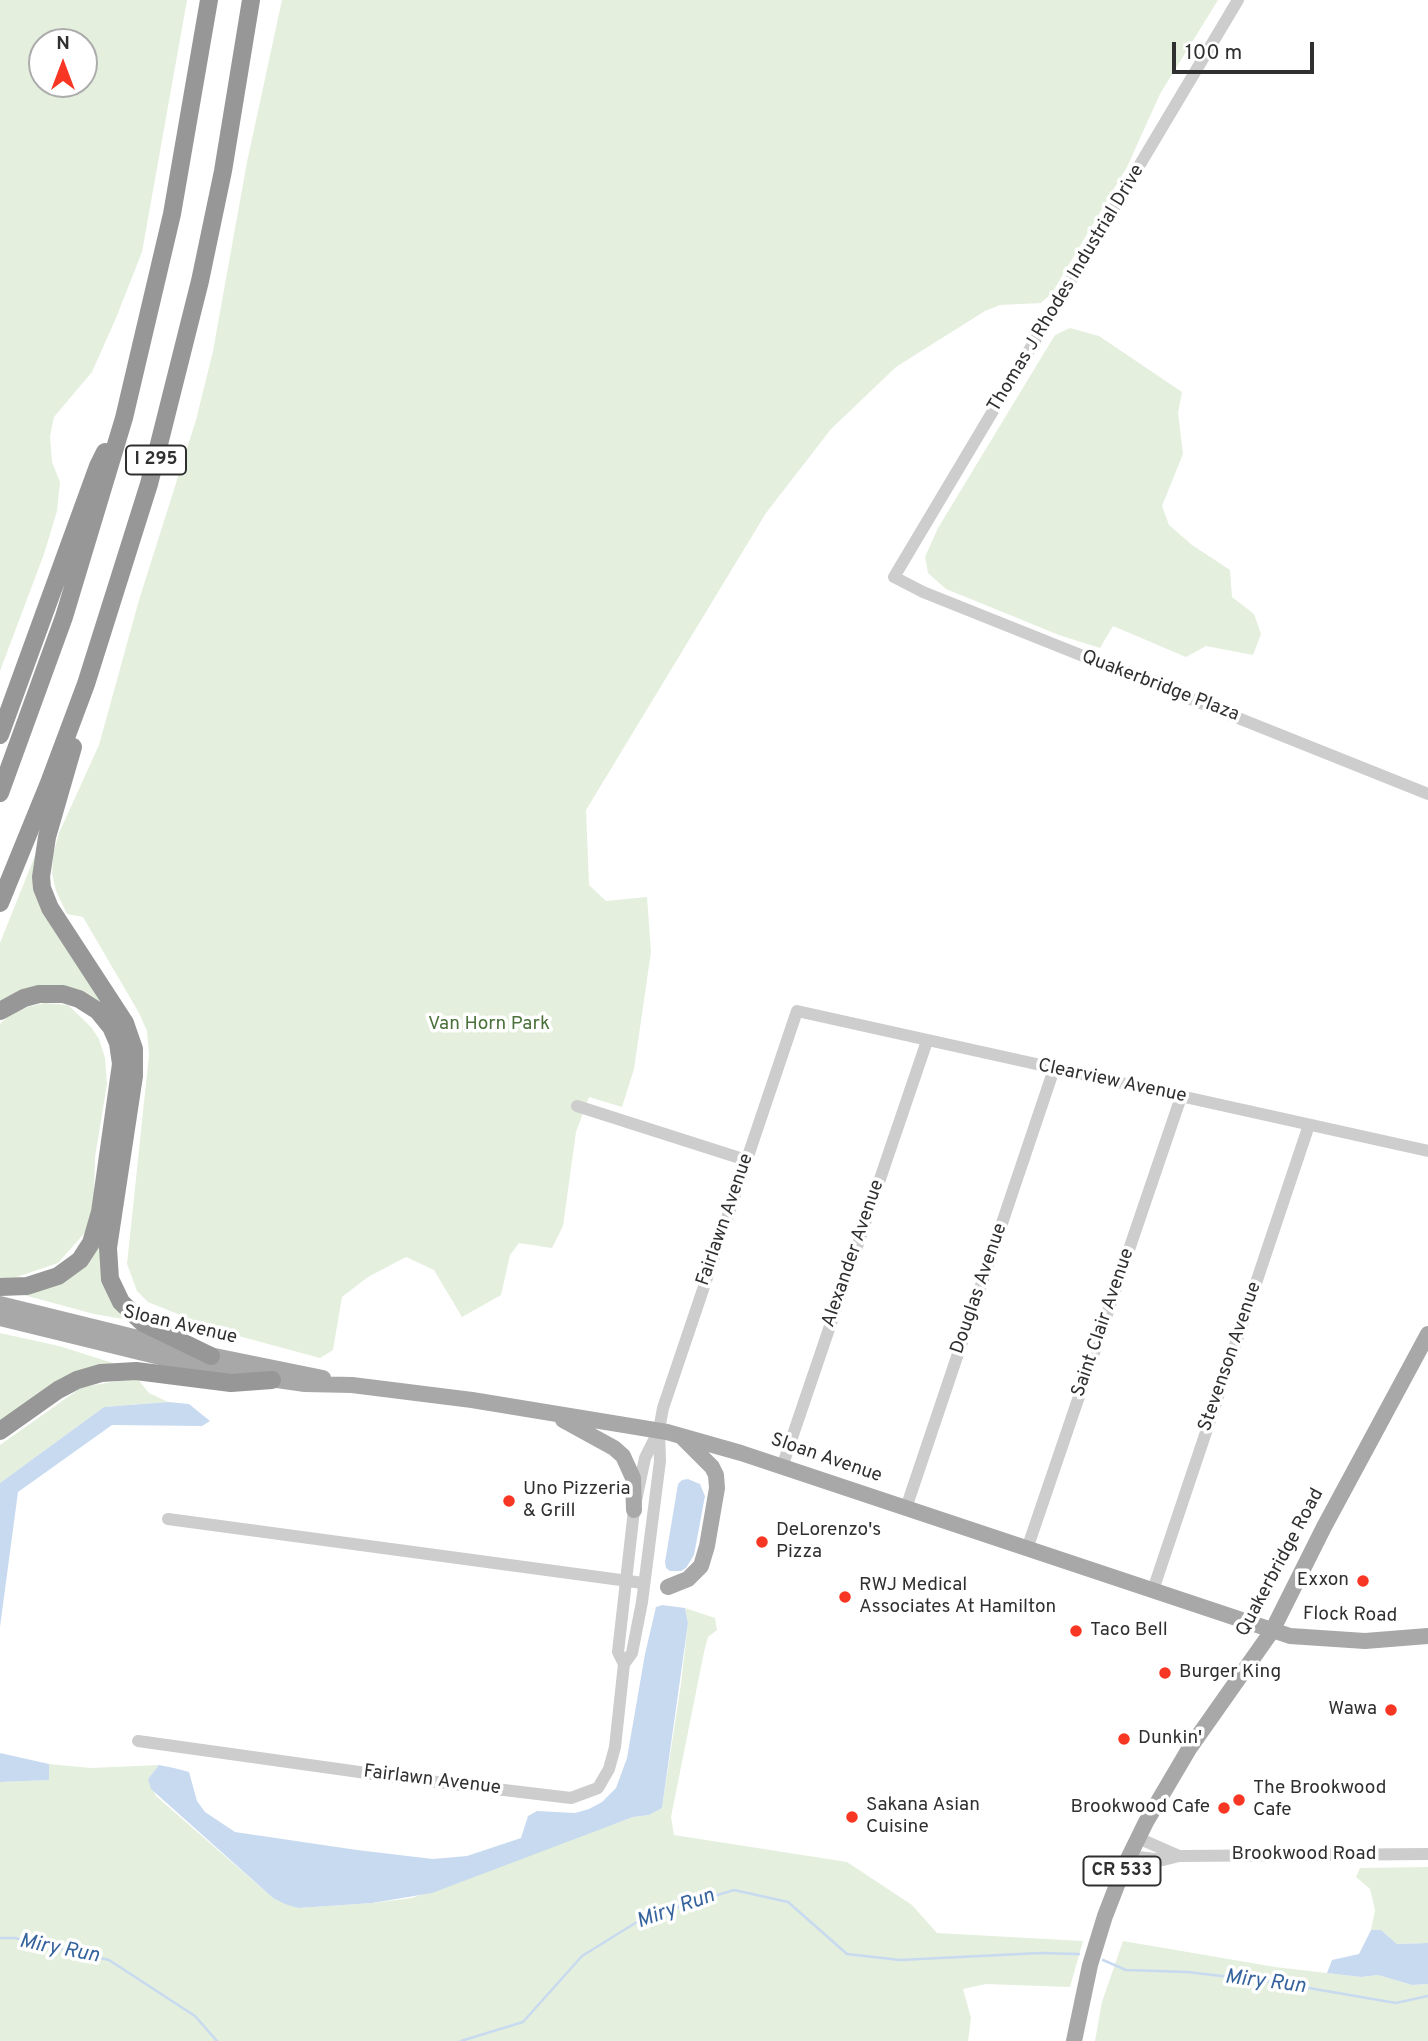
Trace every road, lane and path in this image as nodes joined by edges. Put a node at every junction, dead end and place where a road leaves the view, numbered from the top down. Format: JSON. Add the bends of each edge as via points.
{"nodes":[{"id":1,"x":209,"y":0,"type":"edge"},
{"id":2,"x":251,"y":0,"type":"edge"},
{"id":3,"x":1238,"y":0,"type":"edge"},
{"id":4,"x":124,"y":418,"type":"junction"},
{"id":5,"x":894,"y":577,"type":"joint"},
{"id":6,"x":86,"y":684,"type":"junction"},
{"id":7,"x":0,"y":736,"type":"edge"},
{"id":8,"x":0,"y":793,"type":"edge"},
{"id":9,"x":1428,"y":794,"type":"edge"},
{"id":10,"x":0,"y":902,"type":"edge"},
{"id":11,"x":0,"y":1011,"type":"edge"},
{"id":12,"x":797,"y":1011,"type":"joint"},
{"id":13,"x":927,"y":1041,"type":"junction"},
{"id":14,"x":1054,"y":1069,"type":"junction"},
{"id":15,"x":1181,"y":1097,"type":"junction"},
{"id":16,"x":577,"y":1106,"type":"dead end"},
{"id":17,"x":1308,"y":1125,"type":"junction"},
{"id":18,"x":1428,"y":1151,"type":"edge"},
{"id":19,"x":746,"y":1160,"type":"junction"},
{"id":20,"x":0,"y":1287,"type":"edge"},
{"id":21,"x":0,"y":1304,"type":"edge"},
{"id":22,"x":0,"y":1318,"type":"edge"},
{"id":23,"x":1428,"y":1334,"type":"edge"},
{"id":24,"x":211,"y":1356,"type":"junction"},
{"id":25,"x":272,"y":1380,"type":"junction"},
{"id":26,"x":352,"y":1385,"type":"junction"},
{"id":27,"x":551,"y":1413,"type":"junction"},
{"id":28,"x":659,"y":1430,"type":"junction"},
{"id":29,"x":0,"y":1432,"type":"edge"},
{"id":30,"x":681,"y":1436,"type":"junction"},
{"id":31,"x":782,"y":1467,"type":"junction"},
{"id":32,"x":906,"y":1508,"type":"junction"},
{"id":33,"x":635,"y":1510,"type":"junction"},
{"id":34,"x":169,"y":1519,"type":"dead end"},
{"id":35,"x":1027,"y":1549,"type":"junction"},
{"id":36,"x":625,"y":1581,"type":"junction"},
{"id":37,"x":643,"y":1583,"type":"junction"},
{"id":38,"x":668,"y":1587,"type":"dead end"},
{"id":39,"x":1153,"y":1590,"type":"junction"},
{"id":40,"x":1272,"y":1631,"type":"junction"},
{"id":41,"x":1428,"y":1636,"type":"edge"},
{"id":42,"x":624,"y":1664,"type":"junction"},
{"id":43,"x":138,"y":1741,"type":"dead end"},
{"id":44,"x":1138,"y":1838,"type":"junction"},
{"id":45,"x":1428,"y":1854,"type":"edge"},
{"id":46,"x":1130,"y":1856,"type":"junction"},
{"id":47,"x":1180,"y":1856,"type":"junction"},
{"id":48,"x":1074,"y":2041,"type":"edge"}],
"edges":[{"from":1,"to":4,"type":"highway","number":"I 295","via":[[172,214]]},
{"from":2,"to":6,"type":"highway","number":"I 295","via":[[225,159],[187,340],[145,496]]},
{"from":3,"to":5,"type":"street","name":"Thomas J Rhodes Industrial Drive"},
{"from":4,"to":7,"type":"highway","via":[[98,466]]},
{"from":4,"to":8,"type":"highway","number":"I 295","via":[[64,617]]},
{"from":5,"to":9,"type":"street","name":"Quakerbridge Plaza"},
{"from":6,"to":10,"type":"highway","number":"I 295"},
{"from":6,"to":24,"type":"highway","via":[[45,844],[41,877],[50,908],[125,1023],[134,1049],[108,1272],[121,1302],[138,1320]]},
{"from":11,"to":20,"type":"highway","via":[[39,994],[79,999],[111,1027],[121,1064],[92,1242],[75,1265],[58,1276],[27,1286]]},
{"from":12,"to":13,"type":"street","name":"Clearview Avenue"},
{"from":12,"to":19,"type":"street","name":"Fairlawn Avenue"},
{"from":13,"to":14,"type":"street","name":"Clearview Avenue"},
{"from":13,"to":31,"type":"street","name":"Alexander Avenue"},
{"from":14,"to":15,"type":"street","name":"Clearview Avenue"},
{"from":14,"to":32,"type":"street","name":"Douglas Avenue"},
{"from":15,"to":17,"type":"street","name":"Clearview Avenue"},
{"from":15,"to":35,"type":"street","name":"Saint Clair Avenue"},
{"from":16,"to":19,"type":"street"},
{"from":17,"to":18,"type":"street","name":"Clearview Avenue"},
{"from":17,"to":39,"type":"street","name":"Stevenson Avenue"},
{"from":19,"to":28,"type":"street","name":"Fairlawn Avenue"},
{"from":21,"to":24,"type":"main road","name":"Sloan Avenue"},
{"from":22,"to":25,"type":"main road","name":"Sloan Avenue","via":[[204,1369]]},
{"from":23,"to":40,"type":"main road","name":"Quakerbridge Road","number":"CR 533"},
{"from":24,"to":26,"type":"main road","name":"Sloan Avenue"},
{"from":25,"to":26,"type":"main road","name":"Sloan Avenue"},
{"from":25,"to":29,"type":"highway","via":[[230,1382],[136,1371],[101,1373],[58,1390]]},
{"from":26,"to":27,"type":"main road","name":"Sloan Avenue"},
{"from":27,"to":28,"type":"main road","name":"Sloan Avenue"},
{"from":27,"to":33,"type":"main road","via":[[624,1456],[633,1478]]},
{"from":28,"to":30,"type":"main road","name":"Sloan Avenue"},
{"from":28,"to":33,"type":"street","name":"Fairlawn Avenue","via":[[645,1458]]},
{"from":28,"to":37,"type":"street","name":"Fairlawn Avenue","via":[[660,1461]]},
{"from":30,"to":31,"type":"main road","name":"Sloan Avenue"},
{"from":30,"to":38,"type":"main road","via":[[712,1467],[717,1488],[701,1566],[688,1579]]},
{"from":31,"to":32,"type":"main road","name":"Sloan Avenue"},
{"from":32,"to":35,"type":"main road","name":"Sloan Avenue"},
{"from":33,"to":36,"type":"street","name":"Fairlawn Avenue"},
{"from":34,"to":36,"type":"street"},
{"from":35,"to":39,"type":"main road","name":"Sloan Avenue"},
{"from":36,"to":37,"type":"street"},
{"from":36,"to":42,"type":"street","name":"Fairlawn Avenue","via":[[618,1653]]},
{"from":37,"to":42,"type":"street","name":"Fairlawn Avenue","via":[[632,1653]]},
{"from":39,"to":40,"type":"main road","name":"Sloan Avenue"},
{"from":40,"to":41,"type":"main road","name":"Flock Road","via":[[1365,1641]]},
{"from":40,"to":44,"type":"main road","name":"Quakerbridge Road","number":"CR 533","via":[[1182,1759]]},
{"from":42,"to":43,"type":"street","name":"Fairlawn Avenue","via":[[610,1769],[598,1788],[571,1798]]},
{"from":44,"to":46,"type":"main road","name":"Quakerbridge Road","number":"CR 533"},
{"from":44,"to":47,"type":"street","name":"Brookwood Road"},
{"from":45,"to":47,"type":"street","name":"Brookwood Road"},
{"from":46,"to":47,"type":"street","name":"Brookwood Road","via":[[1163,1860]]},
{"from":46,"to":48,"type":"main road","name":"Quakerbridge Road","number":"CR 533","via":[[1090,1965]]}]}
